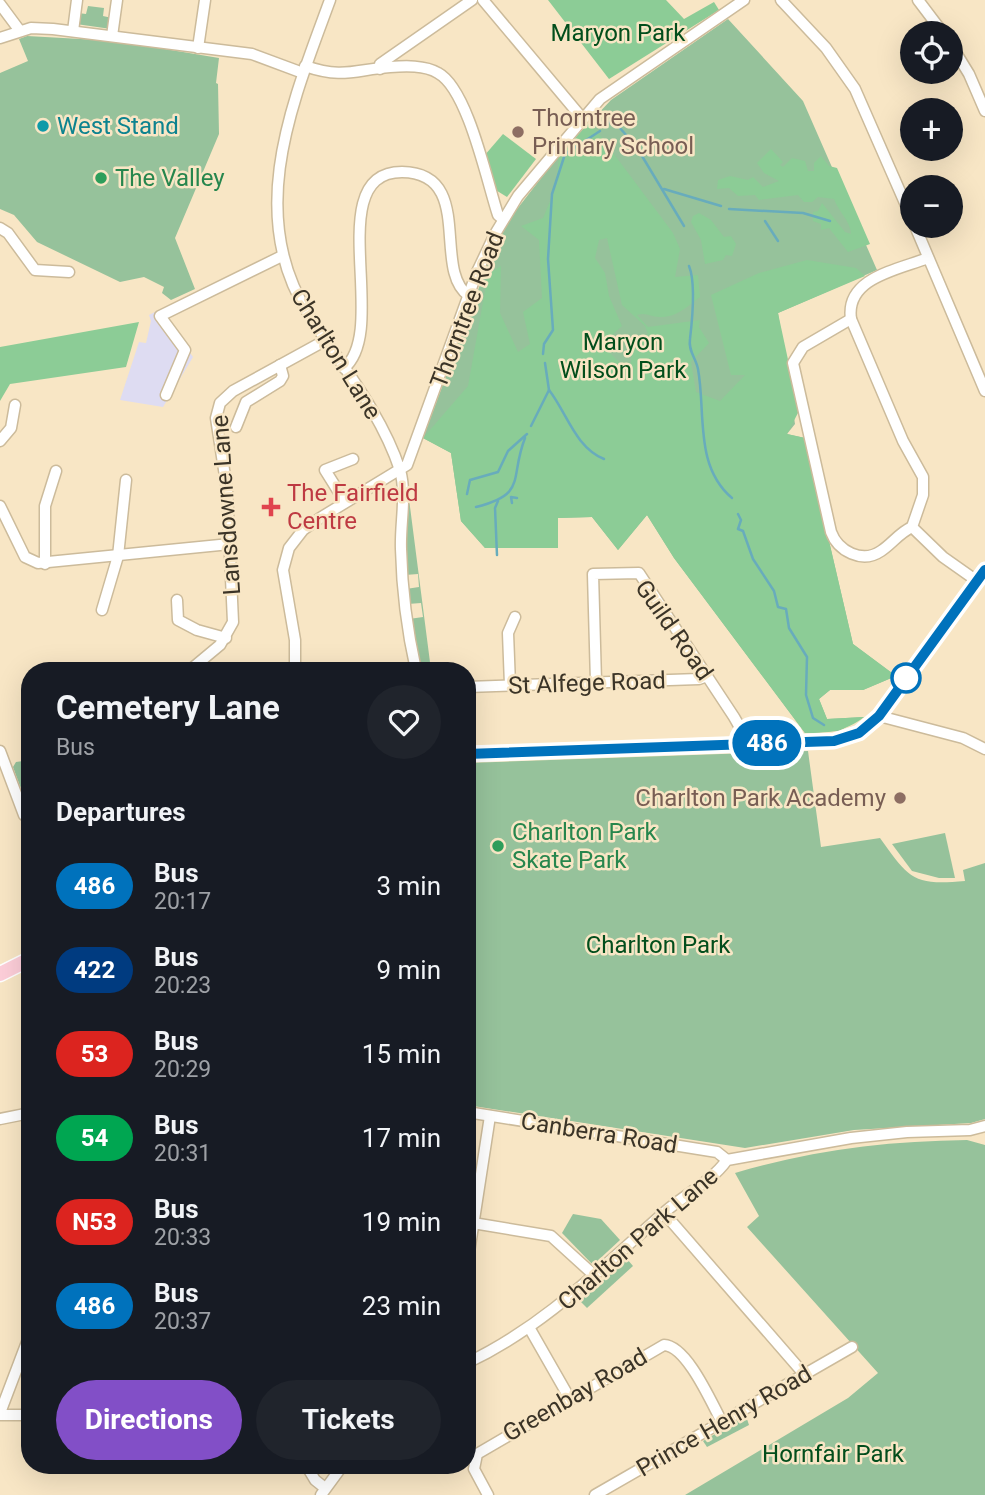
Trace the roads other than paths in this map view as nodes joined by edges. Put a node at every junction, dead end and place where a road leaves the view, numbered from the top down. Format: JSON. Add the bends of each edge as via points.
{"nodes":[{"id":1,"x":77,"y":0,"type":"edge"},
{"id":2,"x":117,"y":0,"type":"edge"},
{"id":3,"x":205,"y":0,"type":"edge"},
{"id":4,"x":330,"y":0,"type":"edge"},
{"id":5,"x":472,"y":0,"type":"edge"},
{"id":6,"x":483,"y":0,"type":"edge"},
{"id":7,"x":744,"y":0,"type":"edge"},
{"id":8,"x":781,"y":0,"type":"edge"},
{"id":9,"x":918,"y":0,"type":"edge"},
{"id":10,"x":0,"y":5,"type":"edge"},
{"id":11,"x":934,"y":21,"type":"edge"},
{"id":12,"x":20,"y":31,"type":"junction"},
{"id":13,"x":73,"y":31,"type":"junction"},
{"id":14,"x":112,"y":36,"type":"junction"},
{"id":15,"x":0,"y":38,"type":"edge"},
{"id":16,"x":198,"y":48,"type":"junction"},
{"id":17,"x":963,"y":64,"type":"edge"},
{"id":18,"x":380,"y":68,"type":"junction"},
{"id":19,"x":304,"y":70,"type":"junction"},
{"id":20,"x":985,"y":111,"type":"edge"},
{"id":21,"x":582,"y":118,"type":"junction"},
{"id":22,"x":900,"y":192,"type":"edge"},
{"id":23,"x":503,"y":219,"type":"junction"},
{"id":24,"x":0,"y":228,"type":"edge"},
{"id":25,"x":920,"y":238,"type":"edge"},
{"id":26,"x":282,"y":256,"type":"junction"},
{"id":27,"x":928,"y":258,"type":"junction"},
{"id":28,"x":69,"y":272,"type":"dead end"},
{"id":29,"x":469,"y":296,"type":"junction"},
{"id":30,"x":851,"y":319,"type":"junction"},
{"id":31,"x":326,"y":340,"type":"junction"},
{"id":32,"x":280,"y":365,"type":"junction"},
{"id":33,"x":344,"y":368,"type":"junction"},
{"id":34,"x":985,"y":391,"type":"edge"},
{"id":35,"x":166,"y":395,"type":"dead end"},
{"id":36,"x":15,"y":405,"type":"dead end"},
{"id":37,"x":236,"y":427,"type":"dead end"},
{"id":38,"x":0,"y":441,"type":"edge"},
{"id":39,"x":353,"y":459,"type":"dead end"},
{"id":40,"x":56,"y":471,"type":"dead end"},
{"id":41,"x":400,"y":471,"type":"junction"},
{"id":42,"x":126,"y":480,"type":"dead end"},
{"id":43,"x":345,"y":502,"type":"junction"},
{"id":44,"x":0,"y":506,"type":"edge"},
{"id":45,"x":912,"y":527,"type":"junction"},
{"id":46,"x":230,"y":544,"type":"junction"},
{"id":47,"x":118,"y":556,"type":"junction"},
{"id":48,"x":45,"y":564,"type":"junction"},
{"id":49,"x":981,"y":575,"type":"edge"},
{"id":50,"x":177,"y":600,"type":"dead end"},
{"id":51,"x":102,"y":610,"type":"dead end"},
{"id":52,"x":515,"y":617,"type":"dead end"},
{"id":53,"x":226,"y":638,"type":"junction"},
{"id":54,"x":199,"y":662,"type":"edge"},
{"id":55,"x":295,"y":662,"type":"edge"},
{"id":56,"x":415,"y":662,"type":"edge"},
{"id":57,"x":707,"y":676,"type":"junction"},
{"id":58,"x":596,"y":682,"type":"junction"},
{"id":59,"x":510,"y":685,"type":"junction"},
{"id":60,"x":476,"y":687,"type":"edge"},
{"id":61,"x":879,"y":716,"type":"junction"},
{"id":62,"x":743,"y":744,"type":"junction"},
{"id":63,"x":985,"y":749,"type":"edge"},
{"id":64,"x":0,"y":751,"type":"edge"},
{"id":65,"x":476,"y":754,"type":"edge"},
{"id":66,"x":21,"y":806,"type":"edge"},
{"id":67,"x":21,"y":964,"type":"edge"},
{"id":68,"x":0,"y":974,"type":"edge"},
{"id":69,"x":476,"y":1114,"type":"edge"},
{"id":70,"x":21,"y":1115,"type":"edge"},
{"id":71,"x":490,"y":1116,"type":"junction"},
{"id":72,"x":0,"y":1119,"type":"edge"},
{"id":73,"x":985,"y":1126,"type":"edge"},
{"id":74,"x":727,"y":1160,"type":"junction"},
{"id":75,"x":476,"y":1191,"type":"edge"},
{"id":76,"x":664,"y":1213,"type":"junction"},
{"id":77,"x":476,"y":1224,"type":"edge"},
{"id":78,"x":595,"y":1276,"type":"junction"},
{"id":79,"x":530,"y":1329,"type":"junction"},
{"id":80,"x":852,"y":1347,"type":"dead end"},
{"id":81,"x":21,"y":1358,"type":"edge"},
{"id":82,"x":476,"y":1358,"type":"edge"},
{"id":83,"x":804,"y":1374,"type":"junction"},
{"id":84,"x":570,"y":1399,"type":"junction"},
{"id":85,"x":0,"y":1414,"type":"edge"},
{"id":86,"x":21,"y":1415,"type":"edge"},
{"id":87,"x":722,"y":1422,"type":"junction"},
{"id":88,"x":476,"y":1459,"type":"edge"},
{"id":89,"x":476,"y":1473,"type":"edge"},
{"id":90,"x":311,"y":1474,"type":"edge"},
{"id":91,"x":336,"y":1474,"type":"edge"},
{"id":92,"x":323,"y":1491,"type":"edge"},
{"id":93,"x":488,"y":1495,"type":"edge"},
{"id":94,"x":595,"y":1495,"type":"edge"}],
"edges":[{"from":1,"to":13,"type":"street"},
{"from":2,"to":14,"type":"street"},
{"from":3,"to":16,"type":"street"},
{"from":4,"to":19,"type":"street","name":"Charlton Lane"},
{"from":5,"to":18,"type":"street"},
{"from":6,"to":21,"type":"street"},
{"from":7,"to":21,"type":"street","name":"Thorntree Road","via":[[617,85]]},
{"from":8,"to":22,"type":"street","via":[[826,48],[855,89]]},
{"from":9,"to":11,"type":"street"},
{"from":10,"to":12,"type":"street"},
{"from":12,"to":13,"type":"street"},
{"from":12,"to":15,"type":"street"},
{"from":13,"to":14,"type":"street"},
{"from":14,"to":16,"type":"street"},
{"from":16,"to":19,"type":"street","via":[[252,54]]},
{"from":17,"to":20,"type":"street"},
{"from":18,"to":19,"type":"street","via":[[348,74]]},
{"from":18,"to":23,"type":"street","via":[[431,69],[451,84]]},
{"from":19,"to":26,"type":"street","name":"Charlton Lane","via":[[284,134],[278,173]]},
{"from":21,"to":23,"type":"street","name":"Thorntree Road"},
{"from":23,"to":29,"type":"street","name":"Thorntree Road"},
{"from":24,"to":28,"type":"street","via":[[35,270]]},
{"from":25,"to":27,"type":"street"},
{"from":26,"to":31,"type":"street","name":"Charlton Lane","via":[[299,300]]},
{"from":26,"to":35,"type":"street","via":[[160,316],[185,350]]},
{"from":27,"to":30,"type":"street","via":[[863,284],[852,298]]},
{"from":27,"to":34,"type":"street"},
{"from":29,"to":33,"type":"street","via":[[454,273],[449,218],[440,193],[414,174],[380,178],[361,205],[361,311],[356,351]]},
{"from":29,"to":41,"type":"street","name":"Thorntree Road","via":[[411,457]]},
{"from":30,"to":45,"type":"street","via":[[923,477],[923,495]]},
{"from":30,"to":45,"type":"street","via":[[803,348],[793,363],[831,532],[842,549],[864,556],[882,551],[897,534]]},
{"from":31,"to":32,"type":"street","name":"Lansdowne Lane"},
{"from":31,"to":33,"type":"street","name":"Charlton Lane"},
{"from":32,"to":37,"type":"street","via":[[280,381],[246,402]]},
{"from":32,"to":46,"type":"street","name":"Lansdowne Lane","via":[[233,391],[217,410]]},
{"from":33,"to":41,"type":"street","name":"Charlton Lane","via":[[383,427]]},
{"from":36,"to":38,"type":"street","via":[[11,428]]},
{"from":39,"to":43,"type":"street","via":[[325,470]]},
{"from":40,"to":48,"type":"street","via":[[45,506]]},
{"from":41,"to":43,"type":"street"},
{"from":41,"to":56,"type":"street","name":"Charlton Lane","via":[[401,582]]},
{"from":42,"to":47,"type":"street"},
{"from":43,"to":55,"type":"street","via":[[303,530],[285,559]]},
{"from":44,"to":48,"type":"street","via":[[25,557]]},
{"from":45,"to":49,"type":"street","via":[[943,557]]},
{"from":46,"to":47,"type":"street"},
{"from":46,"to":53,"type":"street","name":"Lansdowne Lane","via":[[234,614]]},
{"from":47,"to":48,"type":"street"},
{"from":47,"to":51,"type":"street"},
{"from":49,"to":61,"type":"main road"},
{"from":50,"to":53,"type":"street","via":[[174,622]]},
{"from":52,"to":59,"type":"street","via":[[508,633]]},
{"from":53,"to":54,"type":"street"},
{"from":57,"to":58,"type":"street","name":"St Alfege Road"},
{"from":57,"to":58,"type":"street","name":"Guild Road","via":[[639,573],[593,574]]},
{"from":57,"to":62,"type":"street","name":"Guild Road","via":[[740,726]]},
{"from":58,"to":59,"type":"street","name":"St Alfege Road"},
{"from":59,"to":60,"type":"street","name":"St Alfege Road"},
{"from":61,"to":62,"type":"main road","via":[[859,733],[843,739]]},
{"from":61,"to":63,"type":"street","via":[[963,738]]},
{"from":62,"to":65,"type":"main road"},
{"from":64,"to":66,"type":"street"},
{"from":67,"to":68,"type":"main road"},
{"from":69,"to":71,"type":"street","name":"Canberra Road"},
{"from":70,"to":72,"type":"street"},
{"from":71,"to":74,"type":"street","name":"Canberra Road","via":[[716,1152]]},
{"from":71,"to":75,"type":"street"},
{"from":73,"to":74,"type":"street","name":"Charlton Park Lane","via":[[851,1138]]},
{"from":74,"to":76,"type":"street","name":"Charlton Park Lane","via":[[715,1175]]},
{"from":76,"to":78,"type":"street","name":"Charlton Park Lane"},
{"from":76,"to":83,"type":"street"},
{"from":77,"to":78,"type":"street","via":[[551,1236]]},
{"from":78,"to":79,"type":"street","name":"Charlton Park Lane"},
{"from":79,"to":82,"type":"street","name":"Charlton Park Lane"},
{"from":79,"to":84,"type":"street"},
{"from":80,"to":83,"type":"street","name":"Prince Henry Road"},
{"from":81,"to":85,"type":"street"},
{"from":83,"to":87,"type":"street","name":"Prince Henry Road"},
{"from":84,"to":87,"type":"street","name":"Greenbay Road","via":[[657,1348],[672,1346],[682,1353]]},
{"from":84,"to":88,"type":"street","name":"Greenbay Road","via":[[477,1454]]},
{"from":85,"to":86,"type":"street"},
{"from":87,"to":94,"type":"street","name":"Prince Henry Road"},
{"from":89,"to":93,"type":"street","name":"Greenbay Road"},
{"from":90,"to":92,"type":"street"},
{"from":91,"to":92,"type":"street"}]}
